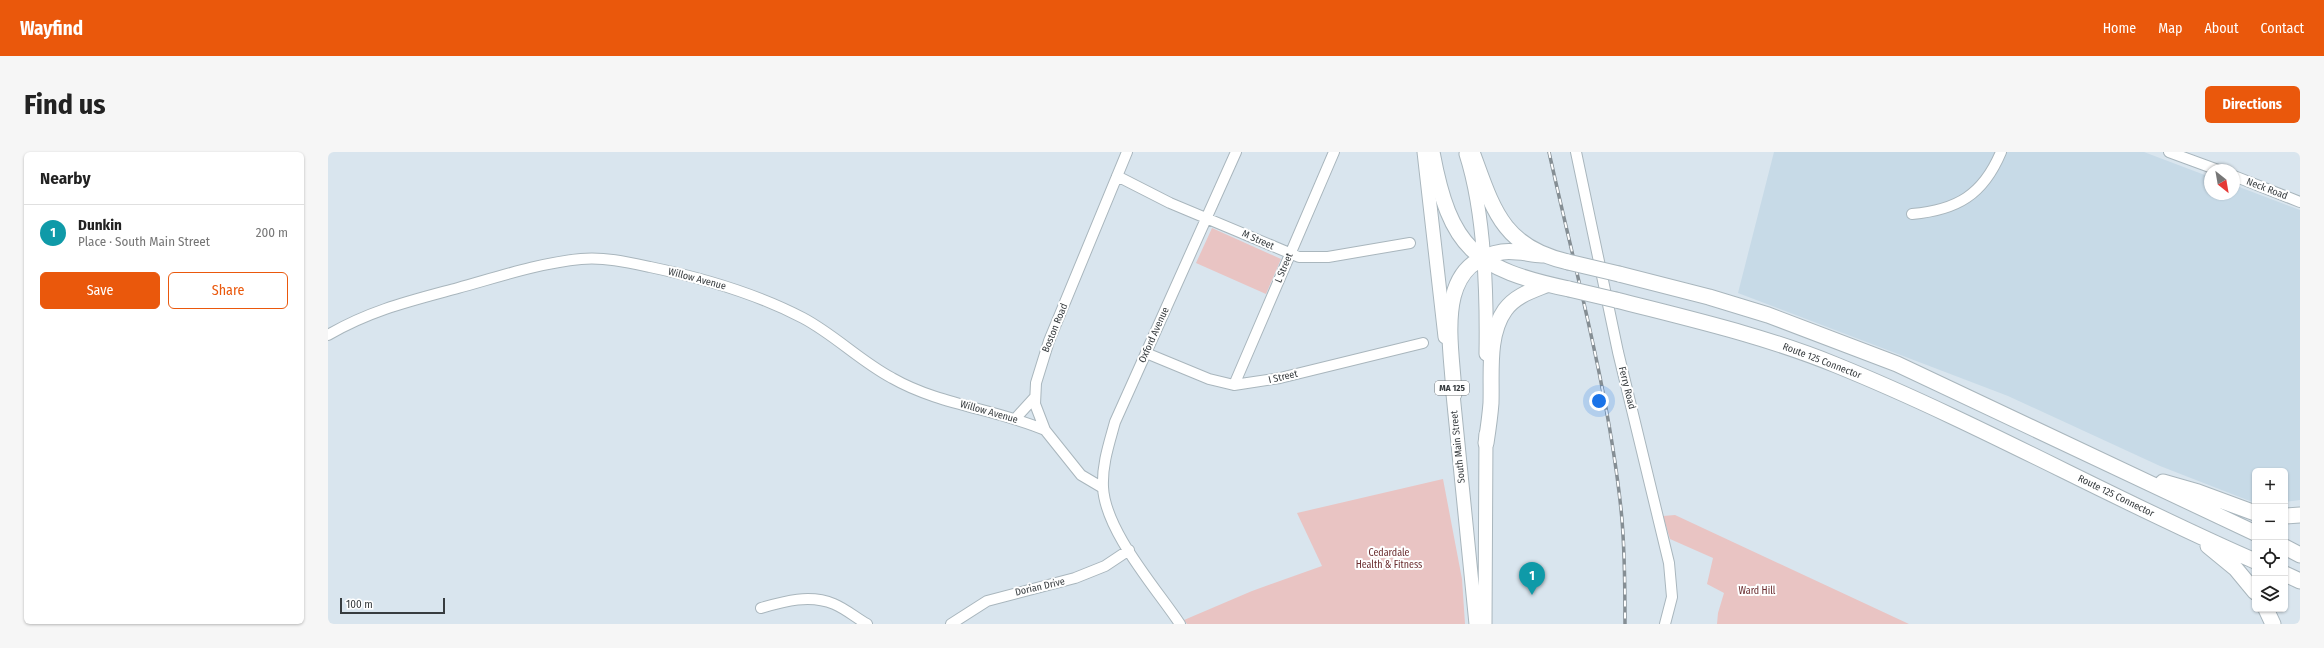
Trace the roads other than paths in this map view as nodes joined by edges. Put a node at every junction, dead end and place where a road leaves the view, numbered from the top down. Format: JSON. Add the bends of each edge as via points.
{"nodes":[{"id":1,"x":1127,"y":152,"type":"edge"},
{"id":2,"x":1236,"y":152,"type":"edge"},
{"id":3,"x":1334,"y":152,"type":"edge"},
{"id":4,"x":1424,"y":152,"type":"edge"},
{"id":5,"x":1432,"y":152,"type":"edge"},
{"id":6,"x":1466,"y":152,"type":"edge"},
{"id":7,"x":1472,"y":152,"type":"edge"},
{"id":8,"x":1576,"y":152,"type":"edge"},
{"id":9,"x":2001,"y":152,"type":"edge"},
{"id":10,"x":2169,"y":152,"type":"edge"},
{"id":11,"x":2204,"y":165,"type":"edge"},
{"id":12,"x":1117,"y":176,"type":"junction"},
{"id":13,"x":2240,"y":178,"type":"edge"},
{"id":14,"x":2300,"y":202,"type":"edge"},
{"id":15,"x":1912,"y":214,"type":"dead end"},
{"id":16,"x":1207,"y":217,"type":"junction"},
{"id":17,"x":1410,"y":243,"type":"dead end"},
{"id":18,"x":1290,"y":254,"type":"junction"},
{"id":19,"x":1542,"y":255,"type":"junction"},
{"id":20,"x":1482,"y":260,"type":"junction"},
{"id":21,"x":1546,"y":284,"type":"junction"},
{"id":22,"x":328,"y":335,"type":"edge"},
{"id":23,"x":1423,"y":343,"type":"dead end"},
{"id":24,"x":1146,"y":353,"type":"junction"},
{"id":25,"x":1234,"y":385,"type":"junction"},
{"id":26,"x":1454,"y":394,"type":"junction"},
{"id":27,"x":1035,"y":397,"type":"junction"},
{"id":28,"x":1015,"y":418,"type":"junction"},
{"id":29,"x":1045,"y":430,"type":"junction"},
{"id":30,"x":1486,"y":443,"type":"junction"},
{"id":31,"x":2126,"y":473,"type":"junction"},
{"id":32,"x":1103,"y":488,"type":"junction"},
{"id":33,"x":2252,"y":512,"type":"edge"},
{"id":34,"x":2300,"y":515,"type":"edge"},
{"id":35,"x":2288,"y":516,"type":"edge"},
{"id":36,"x":2186,"y":530,"type":"junction"},
{"id":37,"x":2252,"y":532,"type":"edge"},
{"id":38,"x":2288,"y":549,"type":"edge"},
{"id":39,"x":1129,"y":550,"type":"junction"},
{"id":40,"x":2300,"y":555,"type":"edge"},
{"id":41,"x":2252,"y":560,"type":"edge"},
{"id":42,"x":2288,"y":575,"type":"edge"},
{"id":43,"x":2300,"y":581,"type":"edge"},
{"id":44,"x":2252,"y":588,"type":"edge"},
{"id":45,"x":761,"y":608,"type":"dead end"},
{"id":46,"x":2267,"y":612,"type":"edge"},
{"id":47,"x":867,"y":624,"type":"edge"},
{"id":48,"x":951,"y":624,"type":"edge"},
{"id":49,"x":1180,"y":624,"type":"edge"},
{"id":50,"x":1476,"y":624,"type":"edge"},
{"id":51,"x":1485,"y":624,"type":"edge"},
{"id":52,"x":1665,"y":624,"type":"edge"},
{"id":53,"x":2273,"y":624,"type":"edge"}],
"edges":[{"from":1,"to":12,"type":"street","name":"Boston Road"},
{"from":2,"to":16,"type":"street","name":"Oxford Avenue"},
{"from":3,"to":18,"type":"street","name":"L Street"},
{"from":4,"to":26,"type":"main road","name":"South Main Street","number":"MA 125","via":[[1446,349]]},
{"from":5,"to":20,"type":"highway","name":"Route 125 Connector","via":[[1441,197],[1454,226]]},
{"from":6,"to":20,"type":"main road","via":[[1476,196]]},
{"from":7,"to":19,"type":"highway","via":[[1502,224],[1512,236]]},
{"from":8,"to":52,"type":"street","name":"Ferry Road","via":[[1618,352],[1669,563],[1672,597]]},
{"from":9,"to":15,"type":"street","via":[[1988,179],[1976,192],[1963,201],[1928,212]]},
{"from":10,"to":11,"type":"street"},
{"from":12,"to":16,"type":"street","name":"M Street","via":[[1140,189]]},
{"from":12,"to":27,"type":"street","name":"Boston Road","via":[[1039,368]]},
{"from":13,"to":14,"type":"street","name":"Neck Road"},
{"from":16,"to":18,"type":"street","name":"M Street"},
{"from":16,"to":24,"type":"street","name":"Oxford Avenue"},
{"from":17,"to":18,"type":"street","name":"M Street","via":[[1328,257],[1310,258]]},
{"from":18,"to":25,"type":"street","name":"L Street"},
{"from":19,"to":20,"type":"highway","via":[[1508,252]]},
{"from":19,"to":31,"type":"highway","bridge":true,"via":[[1709,297],[1813,330],[1897,364]]},
{"from":20,"to":21,"type":"highway","name":"Route 125 Connector","via":[[1508,273]]},
{"from":20,"to":26,"type":"highway","via":[[1460,278],[1451,301]]},
{"from":20,"to":30,"type":"main road","via":[[1486,323]]},
{"from":21,"to":30,"type":"highway","via":[[1516,299],[1499,321],[1493,348],[1491,405]]},
{"from":21,"to":36,"type":"highway","name":"Route 125 Connector","bridge":true,"via":[[1737,331],[1835,365],[1938,410]]},
{"from":22,"to":28,"type":"street","name":"Willow Avenue","via":[[373,312],[506,274],[562,262],[606,258],[666,270],[745,292],[832,334],[892,378],[945,399]]},
{"from":23,"to":25,"type":"street","name":"I Street","via":[[1280,378]]},
{"from":24,"to":25,"type":"street","name":"I Street","via":[[1209,379]]},
{"from":24,"to":32,"type":"street","name":"Oxford Avenue","via":[[1115,422],[1108,446]]},
{"from":26,"to":50,"type":"main road","name":"South Main Street","number":"MA 125"},
{"from":27,"to":28,"type":"street"},
{"from":27,"to":29,"type":"street","name":"Boston Road","via":[[1037,412]]},
{"from":28,"to":29,"type":"street","name":"Willow Avenue"},
{"from":29,"to":32,"type":"street","name":"Boston Road","via":[[1081,475]]},
{"from":30,"to":51,"type":"main road"},
{"from":31,"to":33,"type":"highway","via":[[2198,492]]},
{"from":31,"to":37,"type":"highway"},
{"from":32,"to":39,"type":"street","name":"Oxford Avenue","via":[[1113,525]]},
{"from":34,"to":35,"type":"highway"},
{"from":36,"to":41,"type":"highway","name":"Route 125 Connector"},
{"from":36,"to":44,"type":"highway","via":[[2230,562]]},
{"from":38,"to":40,"type":"highway"},
{"from":39,"to":48,"type":"street","name":"Dorian Drive","via":[[1104,566],[1075,578],[987,601]]},
{"from":39,"to":49,"type":"street"},
{"from":42,"to":43,"type":"highway"},
{"from":45,"to":47,"type":"street","via":[[786,600],[812,599],[835,605]]},
{"from":46,"to":53,"type":"highway"}]}
